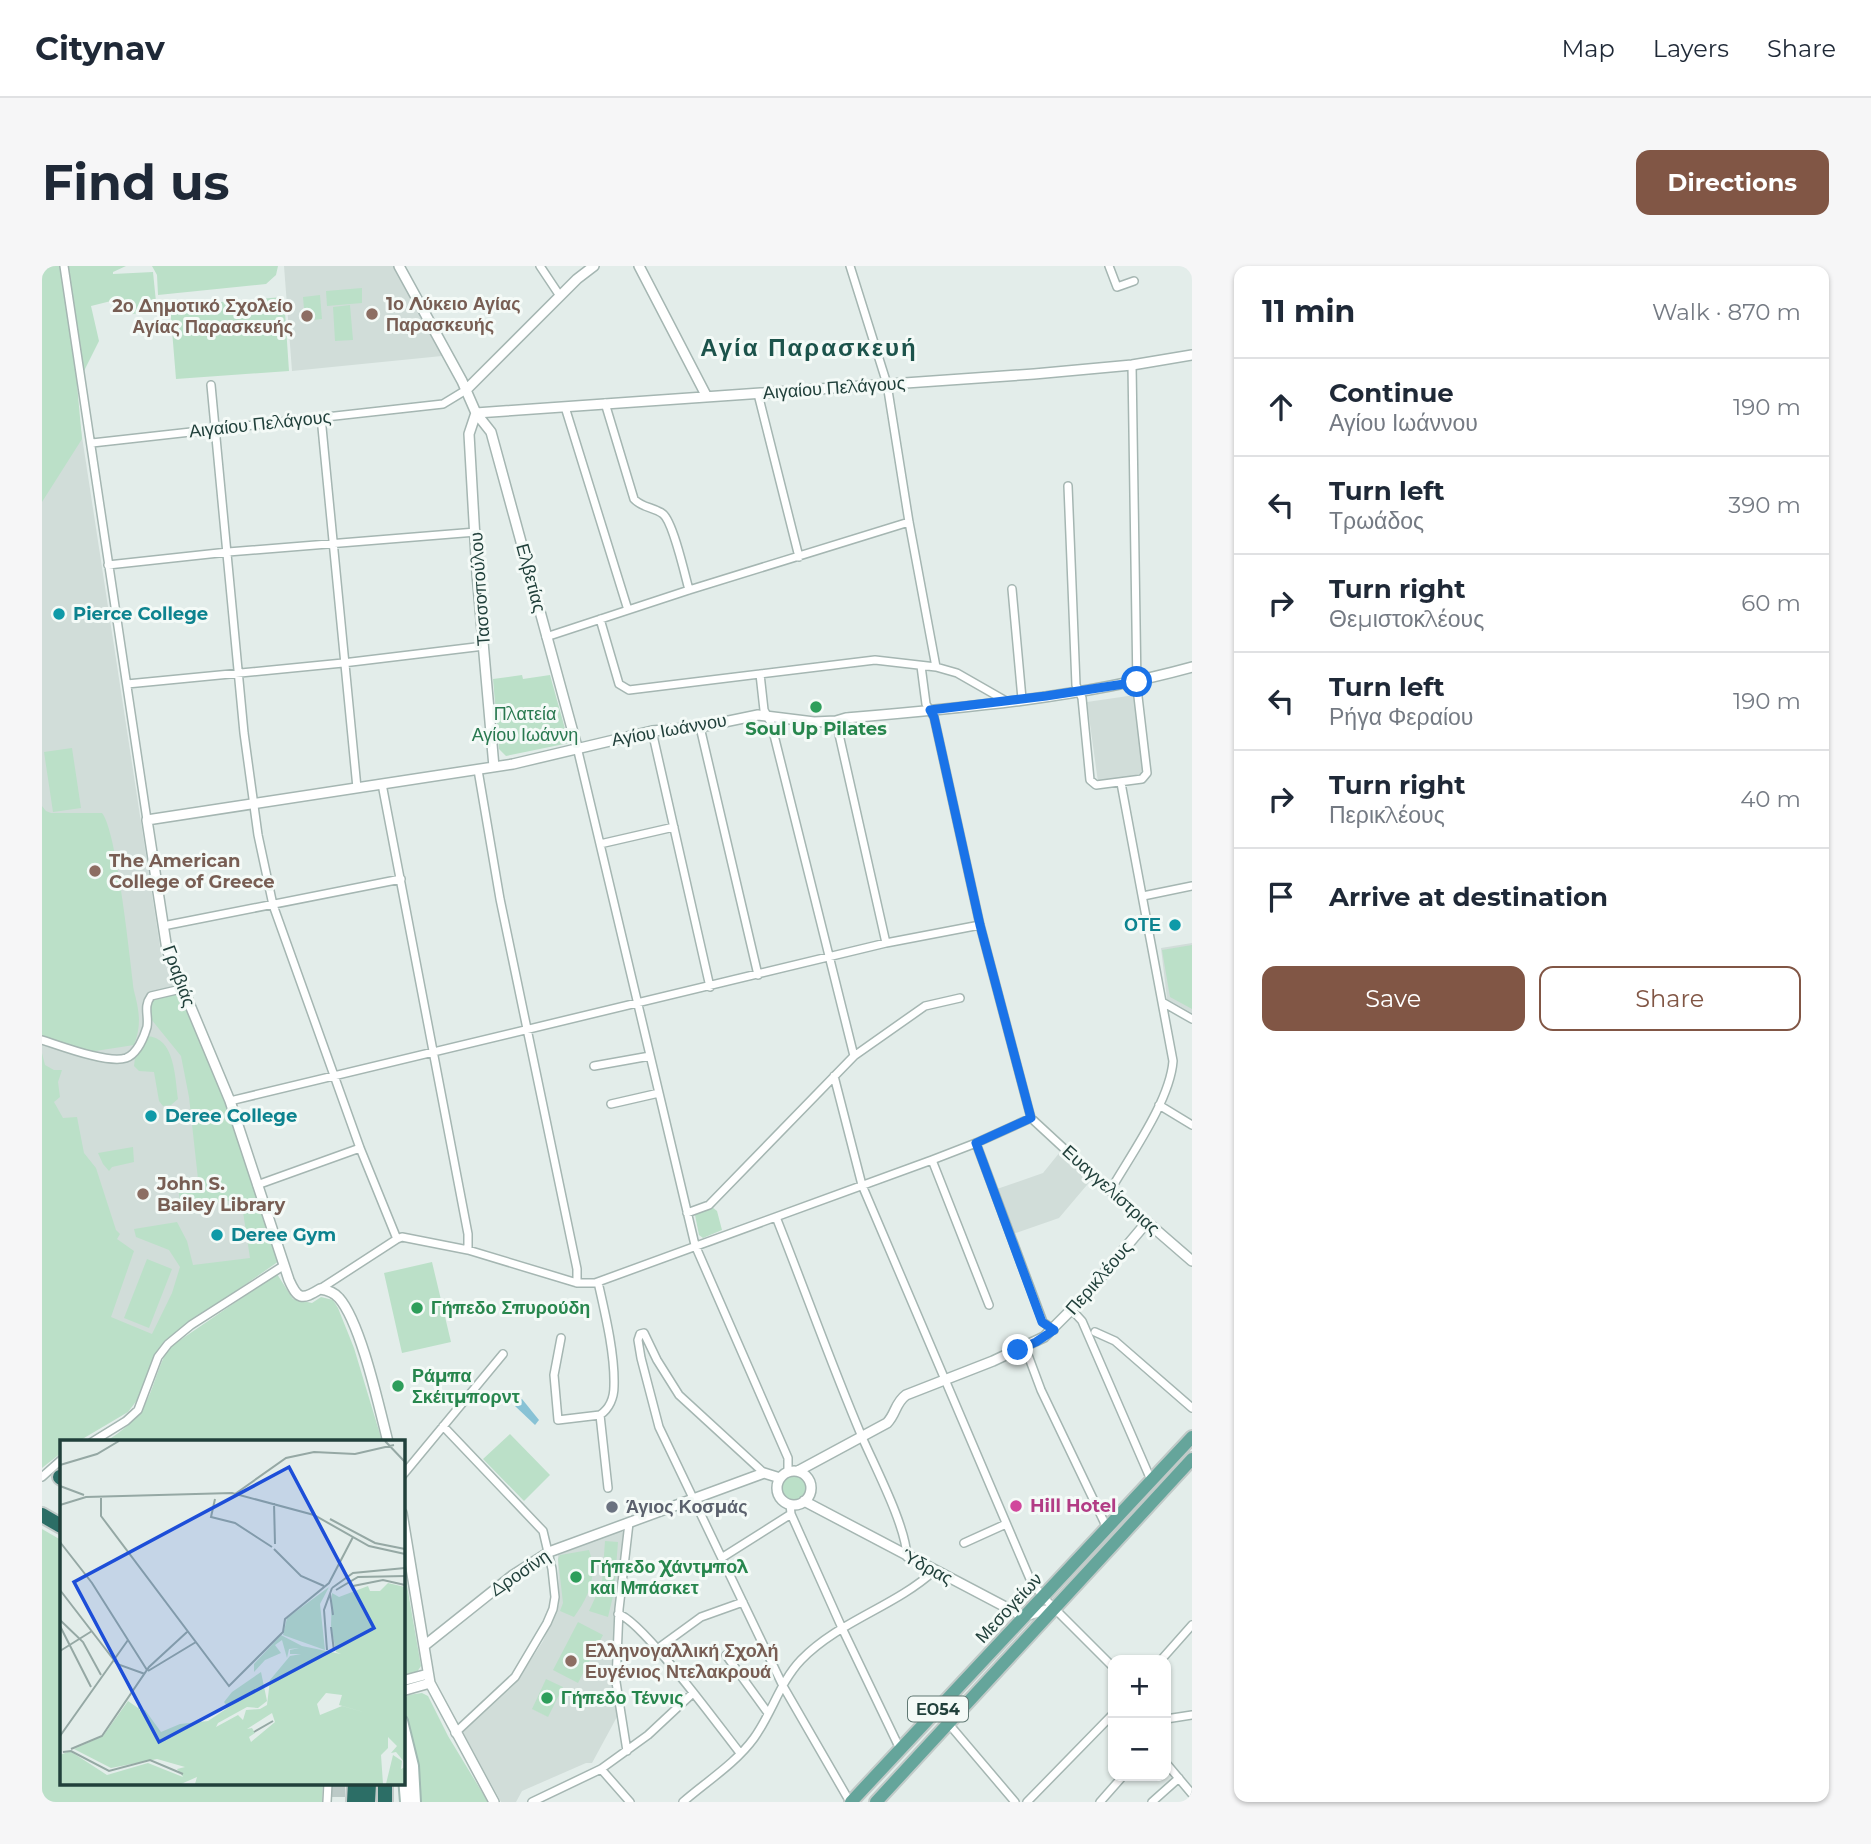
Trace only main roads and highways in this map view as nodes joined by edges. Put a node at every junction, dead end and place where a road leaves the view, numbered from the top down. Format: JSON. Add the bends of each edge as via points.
{"nodes":[{"id":1,"x":1192,"y":1437,"type":"edge"},
{"id":2,"x":1192,"y":1459,"type":"edge"},
{"id":3,"x":42,"y":1513,"type":"edge"},
{"id":4,"x":60,"y":1518,"type":"edge"},
{"id":5,"x":60,"y":1525,"type":"edge"},
{"id":6,"x":404,"y":1729,"type":"edge"},
{"id":7,"x":404,"y":1778,"type":"edge"},
{"id":8,"x":355,"y":1784,"type":"edge"},
{"id":9,"x":369,"y":1784,"type":"edge"},
{"id":10,"x":384,"y":1784,"type":"edge"},
{"id":11,"x":354,"y":1802,"type":"edge"},
{"id":12,"x":368,"y":1802,"type":"edge"},
{"id":13,"x":385,"y":1802,"type":"edge"},
{"id":14,"x":406,"y":1802,"type":"edge"},
{"id":15,"x":415,"y":1802,"type":"edge"},
{"id":16,"x":850,"y":1802,"type":"edge"},
{"id":17,"x":876,"y":1802,"type":"edge"}],
"edges":[{"from":1,"to":16,"type":"main road","name":"Μεσογείων","number":"ΕΟ54"},
{"from":2,"to":17,"type":"main road","name":"Μεσογείων","number":"ΕΟ54"},
{"from":3,"to":4,"type":"highway"},
{"from":3,"to":5,"type":"highway"},
{"from":6,"to":15,"type":"main road"},
{"from":7,"to":14,"type":"main road"},
{"from":8,"to":11,"type":"highway"},
{"from":9,"to":12,"type":"highway"},
{"from":10,"to":13,"type":"highway"}]}
